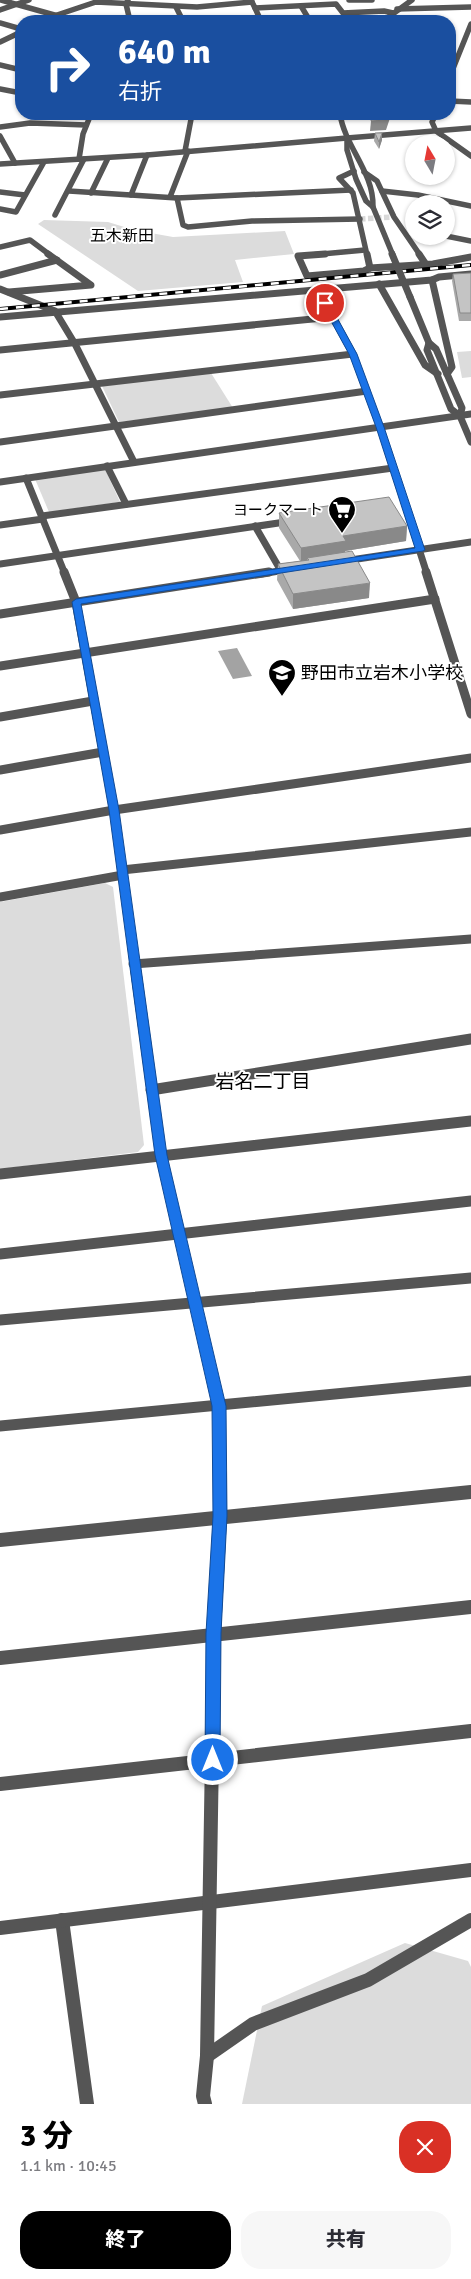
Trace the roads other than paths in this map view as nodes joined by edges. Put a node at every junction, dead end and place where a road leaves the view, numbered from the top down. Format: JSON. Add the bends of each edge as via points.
{"nodes":[{"id":1,"x":1,"y":0,"type":"edge"},
{"id":2,"x":29,"y":0,"type":"edge"},
{"id":3,"x":213,"y":0,"type":"edge"},
{"id":4,"x":348,"y":0,"type":"edge"},
{"id":5,"x":372,"y":0,"type":"edge"},
{"id":6,"x":412,"y":0,"type":"edge"},
{"id":7,"x":252,"y":1,"type":"edge"},
{"id":8,"x":127,"y":2,"type":"edge"},
{"id":9,"x":325,"y":2,"type":"edge"},
{"id":10,"x":225,"y":3,"type":"junction"},
{"id":11,"x":15,"y":4,"type":"junction"},
{"id":12,"x":301,"y":6,"type":"junction"},
{"id":13,"x":176,"y":7,"type":"junction"},
{"id":14,"x":255,"y":8,"type":"junction"},
{"id":15,"x":471,"y":8,"type":"edge"},
{"id":16,"x":0,"y":10,"type":"edge"},
{"id":17,"x":395,"y":11,"type":"junction"},
{"id":18,"x":51,"y":15,"type":"edge"},
{"id":19,"x":57,"y":15,"type":"edge"},
{"id":20,"x":129,"y":15,"type":"edge"},
{"id":21,"x":180,"y":15,"type":"edge"},
{"id":22,"x":258,"y":15,"type":"edge"},
{"id":23,"x":306,"y":15,"type":"edge"},
{"id":24,"x":391,"y":15,"type":"edge"},
{"id":25,"x":0,"y":23,"type":"edge"},
{"id":26,"x":471,"y":24,"type":"edge"},
{"id":27,"x":15,"y":29,"type":"edge"},
{"id":28,"x":15,"y":34,"type":"edge"},
{"id":29,"x":0,"y":42,"type":"edge"},
{"id":30,"x":460,"y":48,"type":"junction"},
{"id":31,"x":471,"y":48,"type":"edge"},
{"id":32,"x":456,"y":59,"type":"edge"},
{"id":33,"x":0,"y":66,"type":"edge"},
{"id":34,"x":15,"y":69,"type":"edge"},
{"id":35,"x":0,"y":88,"type":"edge"},
{"id":36,"x":15,"y":92,"type":"edge"},
{"id":37,"x":15,"y":95,"type":"edge"},
{"id":38,"x":0,"y":96,"type":"edge"},
{"id":39,"x":456,"y":101,"type":"edge"},
{"id":40,"x":471,"y":102,"type":"edge"},
{"id":41,"x":31,"y":120,"type":"edge"},
{"id":42,"x":88,"y":120,"type":"edge"},
{"id":43,"x":191,"y":120,"type":"edge"},
{"id":44,"x":342,"y":120,"type":"edge"},
{"id":45,"x":433,"y":120,"type":"edge"},
{"id":46,"x":30,"y":123,"type":"junction"},
{"id":47,"x":86,"y":125,"type":"junction"},
{"id":48,"x":0,"y":127,"type":"edge"},
{"id":49,"x":471,"y":128,"type":"edge"},
{"id":50,"x":436,"y":131,"type":"junction"},
{"id":51,"x":0,"y":136,"type":"edge"},
{"id":52,"x":346,"y":138,"type":"junction"},
{"id":53,"x":186,"y":151,"type":"junction"},
{"id":54,"x":148,"y":155,"type":"junction"},
{"id":55,"x":471,"y":156,"type":"edge"},
{"id":56,"x":108,"y":158,"type":"junction"},
{"id":57,"x":82,"y":159,"type":"junction"},
{"id":58,"x":44,"y":162,"type":"junction"},
{"id":59,"x":14,"y":163,"type":"junction"},
{"id":60,"x":0,"y":164,"type":"edge"},
{"id":61,"x":354,"y":171,"type":"junction"},
{"id":62,"x":364,"y":172,"type":"junction"},
{"id":63,"x":351,"y":190,"type":"junction"},
{"id":64,"x":69,"y":191,"type":"junction"},
{"id":65,"x":382,"y":191,"type":"junction"},
{"id":66,"x":0,"y":192,"type":"edge"},
{"id":67,"x":91,"y":192,"type":"junction"},
{"id":68,"x":25,"y":195,"type":"junction"},
{"id":69,"x":131,"y":195,"type":"junction"},
{"id":70,"x":170,"y":197,"type":"junction"},
{"id":71,"x":177,"y":198,"type":"junction"},
{"id":72,"x":471,"y":206,"type":"edge"},
{"id":73,"x":374,"y":207,"type":"junction"},
{"id":74,"x":0,"y":209,"type":"edge"},
{"id":75,"x":55,"y":216,"type":"dead end"},
{"id":76,"x":360,"y":219,"type":"junction"},
{"id":77,"x":404,"y":229,"type":"joint"},
{"id":78,"x":455,"y":238,"type":"edge"},
{"id":79,"x":471,"y":241,"type":"edge"},
{"id":80,"x":0,"y":247,"type":"edge"},
{"id":81,"x":365,"y":250,"type":"junction"},
{"id":82,"x":471,"y":256,"type":"edge"},
{"id":83,"x":57,"y":260,"type":"junction"},
{"id":84,"x":425,"y":263,"type":"junction"},
{"id":85,"x":370,"y":268,"type":"junction"},
{"id":86,"x":471,"y":274,"type":"edge"},
{"id":87,"x":0,"y":275,"type":"edge"},
{"id":88,"x":432,"y":280,"type":"junction"},
{"id":89,"x":379,"y":284,"type":"junction"},
{"id":90,"x":0,"y":288,"type":"edge"},
{"id":91,"x":317,"y":288,"type":"junction"},
{"id":92,"x":9,"y":292,"type":"junction"},
{"id":93,"x":55,"y":311,"type":"junction"},
{"id":94,"x":0,"y":317,"type":"edge"},
{"id":95,"x":333,"y":317,"type":"junction"},
{"id":96,"x":429,"y":343,"type":"junction"},
{"id":97,"x":75,"y":344,"type":"junction"},
{"id":98,"x":0,"y":350,"type":"edge"},
{"id":99,"x":353,"y":354,"type":"junction"},
{"id":100,"x":438,"y":374,"type":"junction"},
{"id":101,"x":447,"y":374,"type":"junction"},
{"id":102,"x":94,"y":384,"type":"junction"},
{"id":103,"x":367,"y":391,"type":"junction"},
{"id":104,"x":0,"y":395,"type":"edge"},
{"id":105,"x":471,"y":414,"type":"edge"},
{"id":106,"x":460,"y":416,"type":"junction"},
{"id":107,"x":116,"y":426,"type":"junction"},
{"id":108,"x":380,"y":427,"type":"junction"},
{"id":109,"x":0,"y":442,"type":"edge"},
{"id":110,"x":471,"y":442,"type":"edge"},
{"id":111,"x":134,"y":462,"type":"junction"},
{"id":112,"x":107,"y":466,"type":"junction"},
{"id":113,"x":393,"y":468,"type":"junction"},
{"id":114,"x":26,"y":478,"type":"junction"},
{"id":115,"x":0,"y":482,"type":"edge"},
{"id":116,"x":126,"y":504,"type":"junction"},
{"id":117,"x":404,"y":504,"type":"junction"},
{"id":118,"x":395,"y":506,"type":"edge"},
{"id":119,"x":43,"y":517,"type":"junction"},
{"id":120,"x":302,"y":519,"type":"edge"},
{"id":121,"x":0,"y":525,"type":"edge"},
{"id":122,"x":255,"y":526,"type":"junction"},
{"id":123,"x":471,"y":542,"type":"edge"},
{"id":124,"x":420,"y":550,"type":"junction"},
{"id":125,"x":57,"y":555,"type":"junction"},
{"id":126,"x":337,"y":562,"type":"edge"},
{"id":127,"x":0,"y":564,"type":"edge"},
{"id":128,"x":299,"y":568,"type":"edge"},
{"id":129,"x":281,"y":571,"type":"junction"},
{"id":130,"x":435,"y":599,"type":"junction"},
{"id":131,"x":76,"y":602,"type":"junction"},
{"id":132,"x":0,"y":614,"type":"edge"},
{"id":133,"x":86,"y":653,"type":"junction"},
{"id":134,"x":0,"y":666,"type":"edge"},
{"id":135,"x":93,"y":701,"type":"junction"},
{"id":136,"x":471,"y":714,"type":"edge"},
{"id":137,"x":0,"y":717,"type":"edge"},
{"id":138,"x":104,"y":752,"type":"junction"},
{"id":139,"x":471,"y":758,"type":"edge"},
{"id":140,"x":0,"y":770,"type":"edge"},
{"id":141,"x":114,"y":810,"type":"junction"},
{"id":142,"x":0,"y":830,"type":"edge"},
{"id":143,"x":471,"y":832,"type":"edge"},
{"id":144,"x":122,"y":872,"type":"junction"},
{"id":145,"x":0,"y":897,"type":"edge"},
{"id":146,"x":471,"y":939,"type":"edge"},
{"id":147,"x":133,"y":964,"type":"junction"},
{"id":148,"x":471,"y":1039,"type":"edge"},
{"id":149,"x":151,"y":1090,"type":"junction"},
{"id":150,"x":471,"y":1121,"type":"edge"},
{"id":151,"x":161,"y":1155,"type":"junction"},
{"id":152,"x":0,"y":1174,"type":"edge"},
{"id":153,"x":471,"y":1201,"type":"edge"},
{"id":154,"x":180,"y":1233,"type":"junction"},
{"id":155,"x":0,"y":1254,"type":"edge"},
{"id":156,"x":471,"y":1278,"type":"edge"},
{"id":157,"x":196,"y":1303,"type":"junction"},
{"id":158,"x":0,"y":1320,"type":"edge"},
{"id":159,"x":471,"y":1381,"type":"edge"},
{"id":160,"x":219,"y":1406,"type":"junction"},
{"id":161,"x":0,"y":1426,"type":"edge"},
{"id":162,"x":471,"y":1492,"type":"edge"},
{"id":163,"x":220,"y":1516,"type":"junction"},
{"id":164,"x":0,"y":1540,"type":"edge"},
{"id":165,"x":471,"y":1607,"type":"edge"},
{"id":166,"x":214,"y":1633,"type":"junction"},
{"id":167,"x":0,"y":1658,"type":"edge"},
{"id":168,"x":471,"y":1731,"type":"edge"},
{"id":169,"x":213,"y":1760,"type":"junction"},
{"id":170,"x":0,"y":1784,"type":"edge"},
{"id":171,"x":471,"y":1870,"type":"edge"},
{"id":172,"x":210,"y":1904,"type":"junction"},
{"id":173,"x":62,"y":1920,"type":"junction"},
{"id":174,"x":471,"y":1920,"type":"edge"},
{"id":175,"x":0,"y":1928,"type":"edge"},
{"id":176,"x":207,"y":2056,"type":"junction"},
{"id":177,"x":87,"y":2104,"type":"edge"},
{"id":178,"x":204,"y":2104,"type":"edge"}],
"edges":[{"from":1,"to":11,"type":"street"},
{"from":2,"to":11,"type":"street"},
{"from":3,"to":10,"type":"street"},
{"from":4,"to":5,"type":"street"},
{"from":6,"to":17,"type":"street"},
{"from":7,"to":10,"type":"street"},
{"from":7,"to":14,"type":"street"},
{"from":8,"to":13,"type":"street"},
{"from":8,"to":19,"type":"street","via":[[96,2]]},
{"from":8,"to":20,"type":"street"},
{"from":9,"to":12,"type":"street"},
{"from":9,"to":17,"type":"street","via":[[336,4],[344,13]]},
{"from":10,"to":13,"type":"street"},
{"from":11,"to":16,"type":"street"},
{"from":11,"to":18,"type":"street"},
{"from":12,"to":14,"type":"street"},
{"from":12,"to":23,"type":"street"},
{"from":13,"to":21,"type":"street"},
{"from":14,"to":22,"type":"street"},
{"from":15,"to":17,"type":"street"},
{"from":17,"to":24,"type":"street"},
{"from":25,"to":27,"type":"street"},
{"from":26,"to":30,"type":"street"},
{"from":28,"to":29,"type":"street"},
{"from":30,"to":31,"type":"street"},
{"from":30,"to":32,"type":"street"},
{"from":33,"to":34,"type":"street"},
{"from":35,"to":36,"type":"street"},
{"from":37,"to":38,"type":"street"},
{"from":39,"to":40,"type":"street"},
{"from":41,"to":46,"type":"street"},
{"from":42,"to":47,"type":"street"},
{"from":43,"to":53,"type":"street"},
{"from":44,"to":52,"type":"street"},
{"from":45,"to":50,"type":"street"},
{"from":46,"to":47,"type":"street"},
{"from":46,"to":48,"type":"street"},
{"from":47,"to":57,"type":"street"},
{"from":49,"to":50,"type":"street"},
{"from":50,"to":52,"type":"street"},
{"from":50,"to":55,"type":"street"},
{"from":51,"to":59,"type":"street"},
{"from":52,"to":53,"type":"street"},
{"from":52,"to":61,"type":"street"},
{"from":52,"to":62,"type":"street"},
{"from":53,"to":54,"type":"street"},
{"from":53,"to":70,"type":"street"},
{"from":54,"to":56,"type":"street"},
{"from":54,"to":69,"type":"street"},
{"from":56,"to":57,"type":"street"},
{"from":56,"to":67,"type":"street"},
{"from":57,"to":58,"type":"street"},
{"from":57,"to":64,"type":"street"},
{"from":58,"to":59,"type":"street"},
{"from":58,"to":68,"type":"street"},
{"from":59,"to":60,"type":"street"},
{"from":61,"to":63,"type":"street","via":[[339,178]]},
{"from":61,"to":73,"type":"street","via":[[366,200]]},
{"from":62,"to":65,"type":"street","via":[[377,181]]},
{"from":62,"to":73,"type":"street"},
{"from":63,"to":71,"type":"street"},
{"from":63,"to":76,"type":"street"},
{"from":64,"to":67,"type":"street"},
{"from":64,"to":75,"type":"street"},
{"from":65,"to":72,"type":"street"},
{"from":65,"to":77,"type":"street","via":[[394,217]]},
{"from":66,"to":68,"type":"street"},
{"from":67,"to":69,"type":"street"},
{"from":68,"to":74,"type":"street","via":[[16,212]]},
{"from":69,"to":70,"type":"street"},
{"from":70,"to":71,"type":"street"},
{"from":71,"to":76,"type":"street","via":[[183,225],[188,227],[252,221]]},
{"from":73,"to":96,"type":"street","bridge":true},
{"from":76,"to":81,"type":"street"},
{"from":77,"to":84,"type":"street"},
{"from":78,"to":79,"type":"street"},
{"from":80,"to":83,"type":"street","via":[[30,240]]},
{"from":81,"to":85,"type":"street"},
{"from":81,"to":85,"type":"street","via":[[298,256],[307,276]]},
{"from":82,"to":84,"type":"street"},
{"from":83,"to":87,"type":"street"},
{"from":83,"to":92,"type":"street","via":[[91,285]]},
{"from":84,"to":85,"type":"street"},
{"from":86,"to":88,"type":"street","via":[[439,276]]},
{"from":88,"to":89,"type":"street"},
{"from":88,"to":101,"type":"street","via":[[452,367]]},
{"from":89,"to":91,"type":"street"},
{"from":89,"to":100,"type":"street","via":[[425,365]]},
{"from":90,"to":92,"type":"street"},
{"from":91,"to":93,"type":"street"},
{"from":91,"to":95,"type":"street"},
{"from":92,"to":93,"type":"street"},
{"from":93,"to":94,"type":"street"},
{"from":93,"to":97,"type":"street"},
{"from":95,"to":97,"type":"street"},
{"from":95,"to":99,"type":"street"},
{"from":96,"to":100,"type":"street","via":[[427,350]]},
{"from":96,"to":101,"type":"street","via":[[436,349]]},
{"from":97,"to":98,"type":"street"},
{"from":97,"to":102,"type":"street"},
{"from":99,"to":102,"type":"street"},
{"from":99,"to":103,"type":"street"},
{"from":100,"to":106,"type":"street","via":[[451,409]]},
{"from":101,"to":106,"type":"street","via":[[462,408]]},
{"from":102,"to":104,"type":"street"},
{"from":102,"to":107,"type":"street"},
{"from":103,"to":107,"type":"street"},
{"from":103,"to":108,"type":"street"},
{"from":105,"to":106,"type":"street"},
{"from":106,"to":108,"type":"street"},
{"from":106,"to":110,"type":"street"},
{"from":107,"to":109,"type":"street"},
{"from":107,"to":111,"type":"street"},
{"from":108,"to":111,"type":"street"},
{"from":108,"to":113,"type":"street"},
{"from":111,"to":112,"type":"street"},
{"from":112,"to":114,"type":"street"},
{"from":112,"to":116,"type":"street"},
{"from":113,"to":116,"type":"street"},
{"from":113,"to":117,"type":"street"},
{"from":114,"to":115,"type":"street"},
{"from":114,"to":119,"type":"street"},
{"from":116,"to":119,"type":"street"},
{"from":117,"to":118,"type":"street"},
{"from":117,"to":124,"type":"street"},
{"from":119,"to":121,"type":"street"},
{"from":119,"to":125,"type":"street"},
{"from":120,"to":122,"type":"street"},
{"from":122,"to":125,"type":"street"},
{"from":122,"to":129,"type":"street"},
{"from":123,"to":124,"type":"street"},
{"from":124,"to":126,"type":"street"},
{"from":124,"to":130,"type":"street"},
{"from":125,"to":127,"type":"street"},
{"from":125,"to":131,"type":"street"},
{"from":128,"to":129,"type":"street"},
{"from":129,"to":131,"type":"street"},
{"from":130,"to":133,"type":"street"},
{"from":130,"to":136,"type":"street"},
{"from":131,"to":132,"type":"street"},
{"from":131,"to":133,"type":"street"},
{"from":133,"to":134,"type":"street"},
{"from":133,"to":135,"type":"street"},
{"from":135,"to":137,"type":"street"},
{"from":135,"to":138,"type":"street"},
{"from":138,"to":140,"type":"street"},
{"from":138,"to":141,"type":"street"},
{"from":139,"to":141,"type":"street"},
{"from":141,"to":142,"type":"street"},
{"from":141,"to":144,"type":"street"},
{"from":143,"to":144,"type":"street"},
{"from":144,"to":145,"type":"street"},
{"from":144,"to":147,"type":"street"},
{"from":146,"to":147,"type":"street"},
{"from":147,"to":149,"type":"street"},
{"from":148,"to":149,"type":"street"},
{"from":149,"to":151,"type":"street"},
{"from":150,"to":151,"type":"street"},
{"from":151,"to":152,"type":"street"},
{"from":151,"to":154,"type":"street"},
{"from":153,"to":154,"type":"street"},
{"from":154,"to":155,"type":"street"},
{"from":154,"to":157,"type":"street"},
{"from":156,"to":157,"type":"street"},
{"from":157,"to":158,"type":"street"},
{"from":157,"to":160,"type":"street"},
{"from":159,"to":160,"type":"street"},
{"from":160,"to":161,"type":"street"},
{"from":160,"to":163,"type":"street"},
{"from":162,"to":163,"type":"street"},
{"from":163,"to":164,"type":"street"},
{"from":163,"to":166,"type":"street"},
{"from":165,"to":166,"type":"street"},
{"from":166,"to":167,"type":"street"},
{"from":166,"to":169,"type":"street"},
{"from":168,"to":169,"type":"street"},
{"from":169,"to":170,"type":"street"},
{"from":169,"to":172,"type":"street"},
{"from":171,"to":172,"type":"street"},
{"from":172,"to":173,"type":"street"},
{"from":172,"to":176,"type":"street"},
{"from":173,"to":175,"type":"street"},
{"from":173,"to":177,"type":"street"},
{"from":174,"to":176,"type":"street","via":[[368,1980],[253,2024]]},
{"from":176,"to":178,"type":"street"}]}
